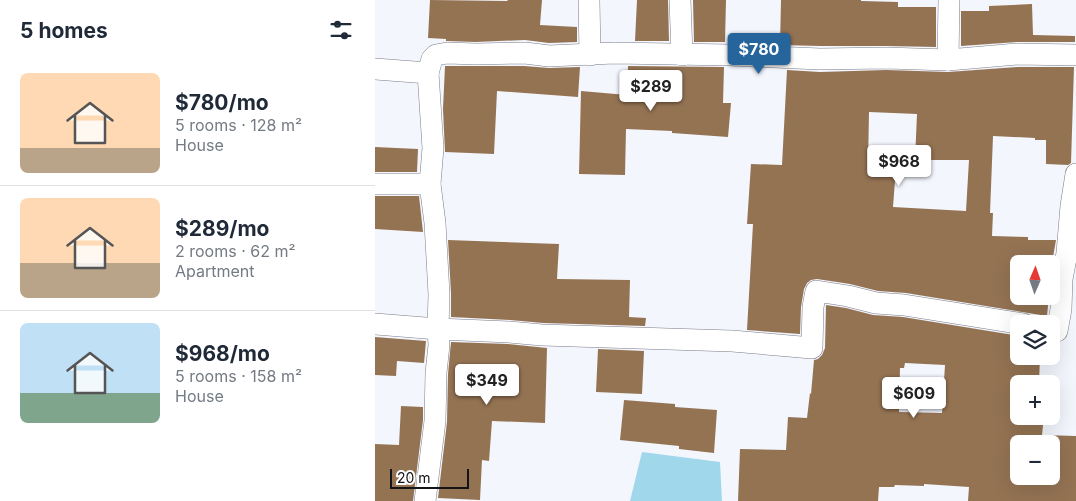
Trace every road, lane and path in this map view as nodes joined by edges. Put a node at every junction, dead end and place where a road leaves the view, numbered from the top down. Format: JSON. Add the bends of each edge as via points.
{"nodes":[{"id":1,"x":589,"y":0,"type":"edge"},
{"id":2,"x":680,"y":0,"type":"edge"},
{"id":3,"x":949,"y":0,"type":"edge"},
{"id":4,"x":590,"y":55,"type":"junction"},
{"id":5,"x":682,"y":55,"type":"junction"},
{"id":6,"x":1076,"y":55,"type":"edge"},
{"id":7,"x":948,"y":60,"type":"junction"},
{"id":8,"x":375,"y":69,"type":"edge"},
{"id":9,"x":427,"y":73,"type":"junction"},
{"id":10,"x":1076,"y":174,"type":"edge"},
{"id":11,"x":375,"y":184,"type":"edge"},
{"id":12,"x":430,"y":184,"type":"junction"},
{"id":13,"x":1010,"y":321,"type":"edge"},
{"id":14,"x":375,"y":324,"type":"edge"},
{"id":15,"x":438,"y":329,"type":"junction"},
{"id":16,"x":1061,"y":331,"type":"edge"},
{"id":17,"x":425,"y":501,"type":"edge"}],
"edges":[{"from":1,"to":4,"type":"street"},
{"from":2,"to":5,"type":"street"},
{"from":3,"to":7,"type":"street"},
{"from":4,"to":5,"type":"street"},
{"from":4,"to":9,"type":"street","via":[[447,53],[436,55]]},
{"from":5,"to":7,"type":"street"},
{"from":6,"to":7,"type":"street","via":[[1017,54]]},
{"from":8,"to":9,"type":"street"},
{"from":9,"to":12,"type":"street","via":[[433,148]]},
{"from":10,"to":16,"type":"street","via":[[1062,279]]},
{"from":11,"to":12,"type":"street"},
{"from":12,"to":15,"type":"street","via":[[439,294]]},
{"from":13,"to":15,"type":"street","via":[[875,303],[815,291],[812,348],[732,341]]},
{"from":14,"to":15,"type":"street"},
{"from":15,"to":17,"type":"street","via":[[435,421]]}]}
